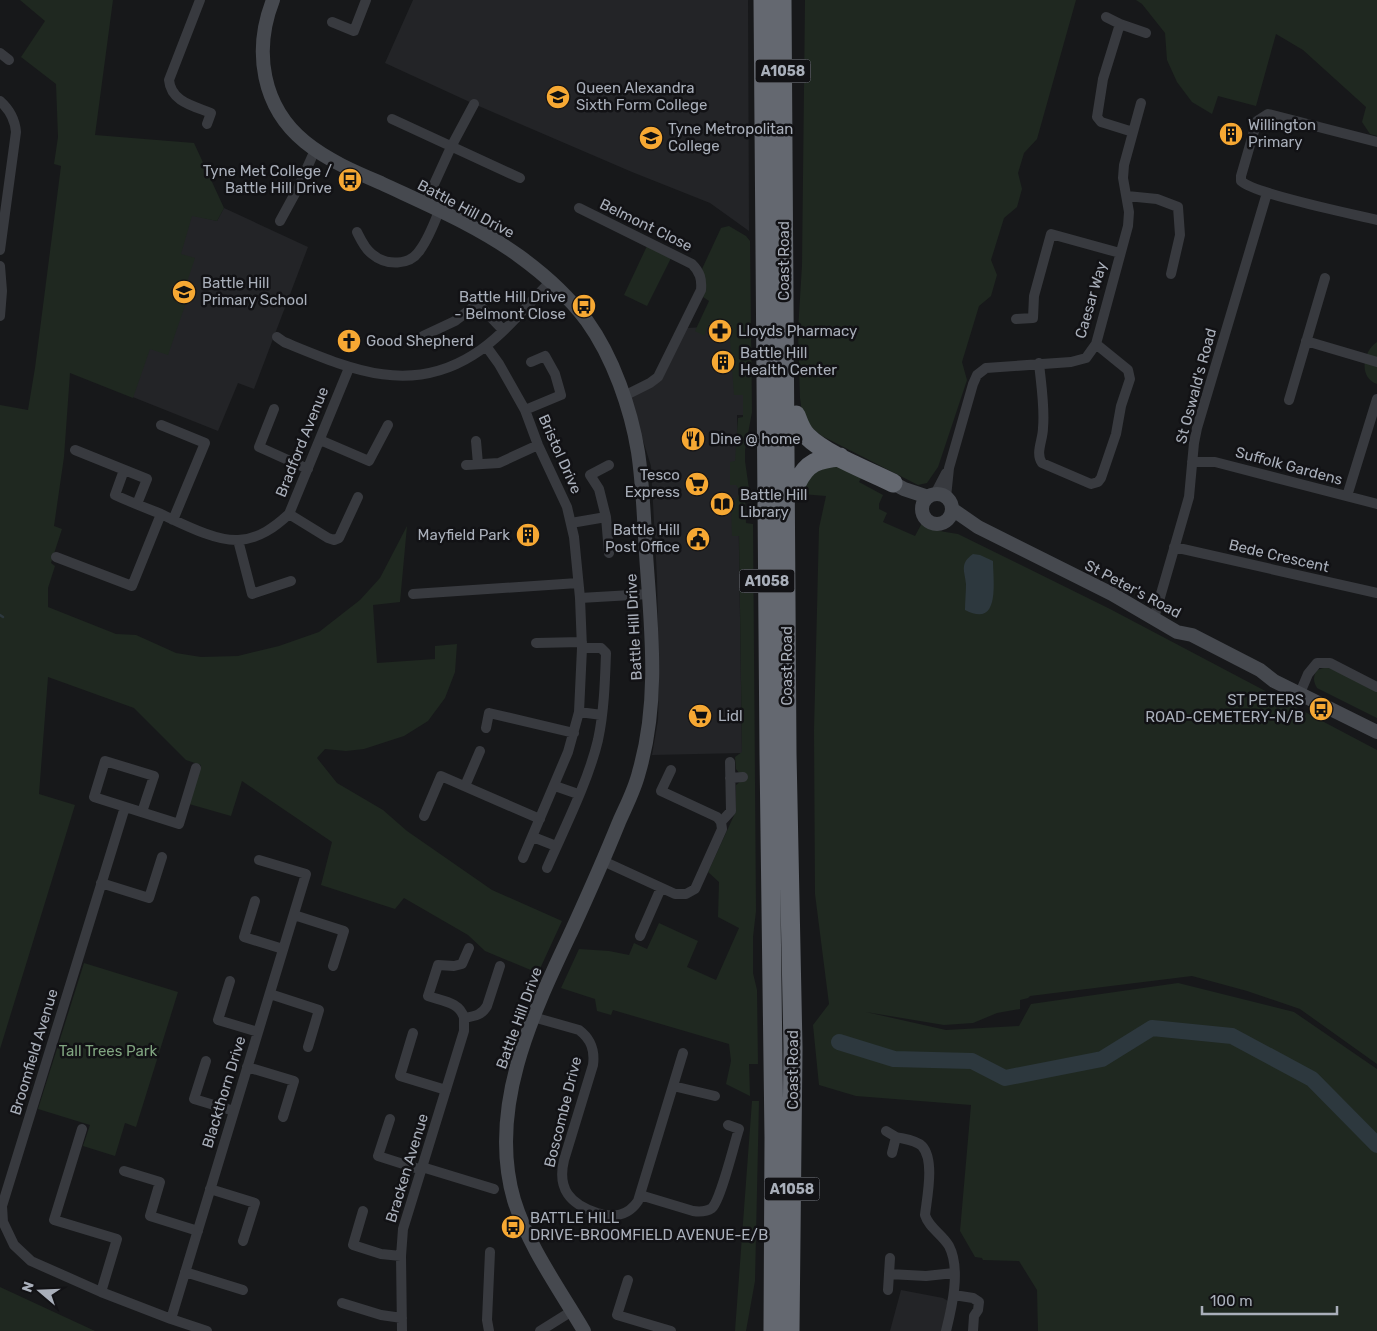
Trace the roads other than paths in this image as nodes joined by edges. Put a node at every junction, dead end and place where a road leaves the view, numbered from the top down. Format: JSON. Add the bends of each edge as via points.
{"nodes":[{"id":1,"x":200,"y":0,"type":"edge"},
{"id":2,"x":273,"y":0,"type":"edge"},
{"id":3,"x":366,"y":0,"type":"edge"},
{"id":4,"x":762,"y":0,"type":"edge"},
{"id":5,"x":782,"y":5,"type":"edge"},
{"id":6,"x":1106,"y":17,"type":"dead end"},
{"id":7,"x":332,"y":22,"type":"dead end"},
{"id":8,"x":1120,"y":24,"type":"junction"},
{"id":9,"x":1146,"y":33,"type":"dead end"},
{"id":10,"x":0,"y":53,"type":"edge"},
{"id":11,"x":9,"y":60,"type":"dead end"},
{"id":12,"x":0,"y":101,"type":"edge"},
{"id":13,"x":1141,"y":103,"type":"dead end"},
{"id":14,"x":474,"y":104,"type":"dead end"},
{"id":15,"x":392,"y":120,"type":"dead end"},
{"id":16,"x":207,"y":124,"type":"dead end"},
{"id":17,"x":783,"y":127,"type":"junction"},
{"id":18,"x":1133,"y":132,"type":"junction"},
{"id":19,"x":1377,"y":142,"type":"edge"},
{"id":20,"x":451,"y":147,"type":"junction"},
{"id":21,"x":315,"y":150,"type":"junction"},
{"id":22,"x":520,"y":178,"type":"dead end"},
{"id":23,"x":1267,"y":193,"type":"junction"},
{"id":24,"x":1127,"y":196,"type":"junction"},
{"id":25,"x":425,"y":204,"type":"junction"},
{"id":26,"x":579,"y":208,"type":"dead end"},
{"id":27,"x":439,"y":211,"type":"junction"},
{"id":28,"x":1377,"y":220,"type":"edge"},
{"id":29,"x":280,"y":221,"type":"dead end"},
{"id":30,"x":357,"y":232,"type":"dead end"},
{"id":31,"x":0,"y":250,"type":"edge"},
{"id":32,"x":1120,"y":254,"type":"junction"},
{"id":33,"x":0,"y":266,"type":"edge"},
{"id":34,"x":1171,"y":274,"type":"dead end"},
{"id":35,"x":1325,"y":278,"type":"dead end"},
{"id":36,"x":550,"y":282,"type":"junction"},
{"id":37,"x":0,"y":316,"type":"edge"},
{"id":38,"x":1016,"y":319,"type":"dead end"},
{"id":39,"x":503,"y":330,"type":"junction"},
{"id":40,"x":423,"y":336,"type":"dead end"},
{"id":41,"x":276,"y":337,"type":"dead end"},
{"id":42,"x":1306,"y":341,"type":"junction"},
{"id":43,"x":1096,"y":344,"type":"junction"},
{"id":44,"x":486,"y":346,"type":"junction"},
{"id":45,"x":531,"y":362,"type":"dead end"},
{"id":46,"x":1377,"y":362,"type":"edge"},
{"id":47,"x":1039,"y":364,"type":"junction"},
{"id":48,"x":349,"y":368,"type":"junction"},
{"id":49,"x":624,"y":396,"type":"junction"},
{"id":50,"x":1377,"y":399,"type":"edge"},
{"id":51,"x":1289,"y":400,"type":"dead end"},
{"id":52,"x":274,"y":409,"type":"dead end"},
{"id":53,"x":525,"y":410,"type":"junction"},
{"id":54,"x":796,"y":415,"type":"junction"},
{"id":55,"x":162,"y":425,"type":"dead end"},
{"id":56,"x":388,"y":425,"type":"dead end"},
{"id":57,"x":320,"y":440,"type":"junction"},
{"id":58,"x":476,"y":441,"type":"dead end"},
{"id":59,"x":538,"y":445,"type":"junction"},
{"id":60,"x":75,"y":450,"type":"dead end"},
{"id":61,"x":840,"y":458,"type":"junction"},
{"id":62,"x":1192,"y":462,"type":"junction"},
{"id":63,"x":478,"y":464,"type":"junction"},
{"id":64,"x":466,"y":465,"type":"dead end"},
{"id":65,"x":609,"y":465,"type":"dead end"},
{"id":66,"x":308,"y":469,"type":"junction"},
{"id":67,"x":124,"y":470,"type":"junction"},
{"id":68,"x":797,"y":483,"type":"junction"},
{"id":69,"x":899,"y":486,"type":"joint"},
{"id":70,"x":1347,"y":496,"type":"junction"},
{"id":71,"x":358,"y":497,"type":"dead end"},
{"id":72,"x":939,"y":503,"type":"junction"},
{"id":73,"x":137,"y":504,"type":"junction"},
{"id":74,"x":1377,"y":504,"type":"edge"},
{"id":75,"x":161,"y":514,"type":"junction"},
{"id":76,"x":289,"y":514,"type":"junction"},
{"id":77,"x":606,"y":517,"type":"junction"},
{"id":78,"x":173,"y":520,"type":"junction"},
{"id":79,"x":571,"y":523,"type":"junction"},
{"id":80,"x":238,"y":540,"type":"junction"},
{"id":81,"x":1174,"y":547,"type":"junction"},
{"id":82,"x":609,"y":553,"type":"dead end"},
{"id":83,"x":56,"y":558,"type":"dead end"},
{"id":84,"x":291,"y":582,"type":"dead end"},
{"id":85,"x":578,"y":583,"type":"junction"},
{"id":86,"x":1377,"y":593,"type":"edge"},
{"id":87,"x":413,"y":594,"type":"dead end"},
{"id":88,"x":649,"y":594,"type":"junction"},
{"id":89,"x":580,"y":598,"type":"junction"},
{"id":90,"x":1154,"y":618,"type":"junction"},
{"id":91,"x":536,"y":643,"type":"dead end"},
{"id":92,"x":582,"y":645,"type":"junction"},
{"id":93,"x":1377,"y":687,"type":"edge"},
{"id":94,"x":1300,"y":693,"type":"junction"},
{"id":95,"x":579,"y":712,"type":"junction"},
{"id":96,"x":602,"y":715,"type":"junction"},
{"id":97,"x":486,"y":728,"type":"dead end"},
{"id":98,"x":574,"y":732,"type":"junction"},
{"id":99,"x":1377,"y":732,"type":"edge"},
{"id":100,"x":480,"y":751,"type":"dead end"},
{"id":101,"x":787,"y":753,"type":"junction"},
{"id":102,"x":730,"y":762,"type":"dead end"},
{"id":103,"x":196,"y":768,"type":"dead end"},
{"id":104,"x":671,"y":770,"type":"dead end"},
{"id":105,"x":743,"y":777,"type":"dead end"},
{"id":106,"x":730,"y":778,"type":"junction"},
{"id":107,"x":465,"y":786,"type":"junction"},
{"id":108,"x":555,"y":786,"type":"junction"},
{"id":109,"x":578,"y":794,"type":"junction"},
{"id":110,"x":125,"y":807,"type":"junction"},
{"id":111,"x":142,"y":812,"type":"junction"},
{"id":112,"x":424,"y":816,"type":"dead end"},
{"id":113,"x":540,"y":819,"type":"junction"},
{"id":114,"x":721,"y":822,"type":"junction"},
{"id":115,"x":533,"y":836,"type":"junction"},
{"id":116,"x":556,"y":846,"type":"junction"},
{"id":117,"x":162,"y":857,"type":"dead end"},
{"id":118,"x":523,"y":858,"type":"dead end"},
{"id":119,"x":259,"y":860,"type":"dead end"},
{"id":120,"x":603,"y":861,"type":"junction"},
{"id":121,"x":546,"y":868,"type":"dead end"},
{"id":122,"x":101,"y":883,"type":"junction"},
{"id":123,"x":661,"y":888,"type":"junction"},
{"id":124,"x":255,"y":902,"type":"dead end"},
{"id":125,"x":294,"y":915,"type":"junction"},
{"id":126,"x":640,"y":936,"type":"dead end"},
{"id":127,"x":469,"y":948,"type":"dead end"},
{"id":128,"x":283,"y":949,"type":"junction"},
{"id":129,"x":333,"y":966,"type":"dead end"},
{"id":130,"x":500,"y":966,"type":"dead end"},
{"id":131,"x":230,"y":981,"type":"dead end"},
{"id":132,"x":270,"y":994,"type":"junction"},
{"id":133,"x":534,"y":1017,"type":"junction"},
{"id":134,"x":464,"y":1018,"type":"junction"},
{"id":135,"x":258,"y":1032,"type":"junction"},
{"id":136,"x":413,"y":1033,"type":"dead end"},
{"id":137,"x":308,"y":1047,"type":"dead end"},
{"id":138,"x":793,"y":1048,"type":"junction"},
{"id":139,"x":683,"y":1053,"type":"dead end"},
{"id":140,"x":206,"y":1061,"type":"dead end"},
{"id":141,"x":247,"y":1067,"type":"junction"},
{"id":142,"x":673,"y":1086,"type":"junction"},
{"id":143,"x":446,"y":1090,"type":"junction"},
{"id":144,"x":715,"y":1096,"type":"dead end"},
{"id":145,"x":234,"y":1111,"type":"junction"},
{"id":146,"x":283,"y":1117,"type":"dead end"},
{"id":147,"x":390,"y":1119,"type":"dead end"},
{"id":148,"x":728,"y":1125,"type":"dead end"},
{"id":149,"x":82,"y":1129,"type":"dead end"},
{"id":150,"x":886,"y":1131,"type":"dead end"},
{"id":151,"x":896,"y":1137,"type":"junction"},
{"id":152,"x":774,"y":1138,"type":"junction"},
{"id":153,"x":892,"y":1153,"type":"dead end"},
{"id":154,"x":422,"y":1169,"type":"junction"},
{"id":155,"x":124,"y":1171,"type":"dead end"},
{"id":156,"x":210,"y":1189,"type":"junction"},
{"id":157,"x":494,"y":1189,"type":"dead end"},
{"id":158,"x":640,"y":1195,"type":"junction"},
{"id":159,"x":363,"y":1211,"type":"dead end"},
{"id":160,"x":198,"y":1231,"type":"junction"},
{"id":161,"x":243,"y":1241,"type":"dead end"},
{"id":162,"x":490,"y":1252,"type":"dead end"},
{"id":163,"x":401,"y":1256,"type":"junction"},
{"id":164,"x":890,"y":1258,"type":"dead end"},
{"id":165,"x":185,"y":1272,"type":"junction"},
{"id":166,"x":954,"y":1273,"type":"junction"},
{"id":167,"x":889,"y":1274,"type":"junction"},
{"id":168,"x":628,"y":1280,"type":"dead end"},
{"id":169,"x":243,"y":1290,"type":"dead end"},
{"id":170,"x":888,"y":1290,"type":"dead end"},
{"id":171,"x":101,"y":1292,"type":"junction"},
{"id":172,"x":954,"y":1295,"type":"junction"},
{"id":173,"x":342,"y":1303,"type":"dead end"},
{"id":174,"x":572,"y":1311,"type":"junction"},
{"id":175,"x":402,"y":1318,"type":"junction"},
{"id":176,"x":171,"y":1319,"type":"junction"},
{"id":177,"x":207,"y":1331,"type":"edge"},
{"id":178,"x":402,"y":1331,"type":"edge"},
{"id":179,"x":489,"y":1331,"type":"edge"},
{"id":180,"x":540,"y":1331,"type":"edge"},
{"id":181,"x":584,"y":1331,"type":"edge"},
{"id":182,"x":672,"y":1331,"type":"edge"},
{"id":183,"x":759,"y":1331,"type":"edge"},
{"id":184,"x":773,"y":1331,"type":"edge"},
{"id":185,"x":790,"y":1331,"type":"edge"},
{"id":186,"x":803,"y":1331,"type":"edge"},
{"id":187,"x":946,"y":1331,"type":"edge"},
{"id":188,"x":972,"y":1331,"type":"edge"}],
"edges":[{"from":1,"to":16,"type":"street","via":[[169,80],[172,92],[181,101],[211,113]]},
{"from":2,"to":21,"type":"street","name":"Battle Hill Drive","via":[[263,36],[267,84],[286,122]]},
{"from":3,"to":7,"type":"street","via":[[354,31]]},
{"from":4,"to":152,"type":"highway","name":"Coast Road","number":"A1058"},
{"from":5,"to":17,"type":"highway","name":"Coast Road","number":"A1058"},
{"from":6,"to":8,"type":"street"},
{"from":8,"to":9,"type":"street"},
{"from":8,"to":18,"type":"street","via":[[1103,79],[1097,117],[1101,122]]},
{"from":10,"to":11,"type":"street"},
{"from":12,"to":31,"type":"street","via":[[13,117],[16,132]]},
{"from":13,"to":18,"type":"street","name":"Caesar Way"},
{"from":14,"to":20,"type":"street"},
{"from":15,"to":20,"type":"street"},
{"from":17,"to":54,"type":"highway"},
{"from":17,"to":101,"type":"highway","name":"Coast Road","number":"A1058"},
{"from":18,"to":24,"type":"street","name":"Caesar Way","via":[[1124,165]]},
{"from":19,"to":23,"type":"street","via":[[1268,114],[1257,121],[1241,176],[1244,184]]},
{"from":20,"to":22,"type":"street"},
{"from":20,"to":25,"type":"street"},
{"from":21,"to":25,"type":"street","name":"Battle Hill Drive"},
{"from":21,"to":29,"type":"street"},
{"from":23,"to":28,"type":"street"},
{"from":23,"to":62,"type":"street","name":"St Oswald's Road","via":[[1198,428]]},
{"from":24,"to":32,"type":"street","name":"Caesar Way","via":[[1128,226]]},
{"from":24,"to":34,"type":"street","via":[[1157,199],[1178,207],[1180,235]]},
{"from":25,"to":27,"type":"street","name":"Battle Hill Drive"},
{"from":26,"to":49,"type":"street","name":"Belmont Close","via":[[692,264],[702,282],[658,377]]},
{"from":27,"to":30,"type":"street","via":[[420,251],[399,264],[373,255]]},
{"from":27,"to":36,"type":"street","name":"Battle Hill Drive","via":[[491,237]]},
{"from":32,"to":38,"type":"street","via":[[1051,234],[1034,296],[1033,318]]},
{"from":32,"to":43,"type":"street","name":"Caesar Way"},
{"from":33,"to":37,"type":"street"},
{"from":35,"to":42,"type":"street"},
{"from":36,"to":39,"type":"street"},
{"from":36,"to":49,"type":"street","name":"Battle Hill Drive","via":[[585,319],[599,341]]},
{"from":39,"to":40,"type":"street","via":[[482,308],[472,308],[455,322]]},
{"from":39,"to":44,"type":"street"},
{"from":41,"to":48,"type":"street"},
{"from":42,"to":46,"type":"street"},
{"from":42,"to":51,"type":"street"},
{"from":43,"to":47,"type":"street","name":"Caesar Way","via":[[1086,358]]},
{"from":43,"to":47,"type":"street","via":[[1128,370],[1130,379],[1116,434],[1098,482],[1092,484],[1042,463],[1039,453],[1044,428]]},
{"from":44,"to":48,"type":"street","via":[[473,356],[422,376],[378,375]]},
{"from":44,"to":53,"type":"street","name":"Bristol Drive"},
{"from":45,"to":53,"type":"street","via":[[545,356],[561,395]]},
{"from":47,"to":72,"type":"street","name":"Caesar Way","via":[[986,368],[977,375]]},
{"from":48,"to":57,"type":"street","name":"Bradford Avenue"},
{"from":49,"to":88,"type":"street","name":"Battle Hill Drive","via":[[639,457]]},
{"from":50,"to":70,"type":"street"},
{"from":52,"to":66,"type":"street","via":[[259,447]]},
{"from":53,"to":59,"type":"street","name":"Bristol Drive"},
{"from":54,"to":61,"type":"highway","via":[[806,435]]},
{"from":54,"to":68,"type":"highway"},
{"from":55,"to":78,"type":"street","via":[[205,442]]},
{"from":56,"to":57,"type":"street","via":[[369,461]]},
{"from":57,"to":66,"type":"street","name":"Bradford Avenue"},
{"from":58,"to":63,"type":"street"},
{"from":59,"to":63,"type":"street","via":[[499,462]]},
{"from":59,"to":79,"type":"street","name":"Bristol Drive","via":[[567,507]]},
{"from":60,"to":67,"type":"street"},
{"from":61,"to":68,"type":"highway","via":[[812,463]]},
{"from":61,"to":69,"type":"highway"},
{"from":62,"to":70,"type":"street","name":"Suffolk Gardens","via":[[1216,462]]},
{"from":62,"to":81,"type":"street","name":"St Oswald's Road","via":[[1189,497]]},
{"from":63,"to":64,"type":"street"},
{"from":65,"to":77,"type":"street","via":[[590,474],[599,489]]},
{"from":66,"to":76,"type":"street","name":"Bradford Avenue"},
{"from":67,"to":73,"type":"street","name":"Bradford Avenue","via":[[115,495]]},
{"from":67,"to":73,"type":"street","via":[[147,479]]},
{"from":68,"to":101,"type":"highway"},
{"from":69,"to":72,"type":"street","name":"St Peter's Road"},
{"from":70,"to":74,"type":"street","name":"Suffolk Gardens"},
{"from":71,"to":76,"type":"street","via":[[339,538],[334,540]]},
{"from":72,"to":90,"type":"street","name":"St Peter's Road","via":[[978,527]]},
{"from":73,"to":75,"type":"street","name":"Bradford Avenue"},
{"from":75,"to":78,"type":"street","name":"Bradford Avenue"},
{"from":75,"to":83,"type":"street","via":[[132,586]]},
{"from":76,"to":80,"type":"street","name":"Bradford Avenue","via":[[260,535]]},
{"from":77,"to":79,"type":"street"},
{"from":77,"to":82,"type":"street"},
{"from":78,"to":80,"type":"street","name":"Bradford Avenue"},
{"from":79,"to":85,"type":"street","name":"Bristol Drive"},
{"from":80,"to":84,"type":"street","via":[[252,594]]},
{"from":81,"to":86,"type":"street","name":"Bede Crescent"},
{"from":81,"to":90,"type":"street","name":"St Oswald's Road"},
{"from":85,"to":87,"type":"street"},
{"from":85,"to":89,"type":"street","name":"Bristol Drive"},
{"from":88,"to":89,"type":"street"},
{"from":88,"to":120,"type":"street","name":"Battle Hill Drive","via":[[654,664],[651,720],[639,775]]},
{"from":89,"to":92,"type":"street","name":"Bristol Drive"},
{"from":90,"to":94,"type":"street","name":"St Peter's Road"},
{"from":91,"to":92,"type":"street"},
{"from":92,"to":95,"type":"street","name":"Bristol Drive"},
{"from":92,"to":96,"type":"street","via":[[602,648],[606,653]]},
{"from":93,"to":94,"type":"street","via":[[1330,663],[1317,663]]},
{"from":94,"to":99,"type":"street","name":"St Peter's Road"},
{"from":95,"to":96,"type":"street"},
{"from":95,"to":98,"type":"street","name":"Bristol Drive"},
{"from":96,"to":109,"type":"street","via":[[597,742]]},
{"from":97,"to":98,"type":"street","via":[[489,714]]},
{"from":98,"to":108,"type":"street","name":"Bristol Drive"},
{"from":100,"to":107,"type":"street"},
{"from":101,"to":138,"type":"highway","name":"Coast Road","number":"A1058"},
{"from":102,"to":106,"type":"street"},
{"from":103,"to":111,"type":"street","via":[[179,824]]},
{"from":104,"to":114,"type":"street","via":[[661,791],[717,817]]},
{"from":105,"to":106,"type":"street"},
{"from":106,"to":114,"type":"street","via":[[731,811]]},
{"from":107,"to":112,"type":"street","via":[[441,776]]},
{"from":107,"to":113,"type":"street"},
{"from":108,"to":109,"type":"street"},
{"from":108,"to":113,"type":"street","name":"Bristol Drive"},
{"from":109,"to":116,"type":"street"},
{"from":110,"to":111,"type":"street"},
{"from":110,"to":111,"type":"street","via":[[94,797],[105,761],[154,776]]},
{"from":110,"to":122,"type":"street","name":"Broomfield Avenue"},
{"from":113,"to":115,"type":"street","name":"Bristol Drive"},
{"from":114,"to":123,"type":"street","via":[[722,829],[695,889],[686,894],[675,894]]},
{"from":115,"to":116,"type":"street"},
{"from":115,"to":118,"type":"street","name":"Bristol Drive"},
{"from":116,"to":121,"type":"street"},
{"from":117,"to":122,"type":"street","via":[[149,898]]},
{"from":119,"to":125,"type":"street","name":"Blackthorn Drive","via":[[306,874]]},
{"from":120,"to":123,"type":"street"},
{"from":120,"to":133,"type":"street","name":"Battle Hill Drive"},
{"from":122,"to":171,"type":"street","name":"Broomfield Avenue","via":[[2,1206],[3,1222],[14,1245],[31,1262]]},
{"from":123,"to":126,"type":"street"},
{"from":124,"to":128,"type":"street","via":[[244,937]]},
{"from":125,"to":128,"type":"street","name":"Blackthorn Drive"},
{"from":125,"to":129,"type":"street","via":[[344,931]]},
{"from":127,"to":134,"type":"street","via":[[462,964],[438,965],[428,996],[455,1005]]},
{"from":128,"to":132,"type":"street","name":"Blackthorn Drive"},
{"from":130,"to":134,"type":"street","via":[[485,1011]]},
{"from":131,"to":135,"type":"street","via":[[218,1020]]},
{"from":132,"to":135,"type":"street","name":"Blackthorn Drive"},
{"from":132,"to":137,"type":"street","via":[[319,1010]]},
{"from":133,"to":158,"type":"street","name":"Boscombe Drive","via":[[579,1030],[589,1040],[594,1052],[593,1065],[562,1167],[562,1180],[569,1197],[582,1208],[615,1216],[631,1210]]},
{"from":133,"to":174,"type":"street","name":"Battle Hill Drive","via":[[509,1101],[506,1132],[508,1175],[526,1232]]},
{"from":134,"to":143,"type":"street","name":"Bracken Avenue","via":[[464,1031]]},
{"from":135,"to":141,"type":"street","name":"Blackthorn Drive"},
{"from":136,"to":143,"type":"street","via":[[400,1076]]},
{"from":138,"to":185,"type":"highway","name":"Coast Road","number":"A1058"},
{"from":138,"to":186,"type":"highway"},
{"from":139,"to":142,"type":"street","name":"Boscombe Drive"},
{"from":140,"to":145,"type":"street","via":[[194,1099]]},
{"from":141,"to":145,"type":"street","name":"Blackthorn Drive"},
{"from":141,"to":146,"type":"street","via":[[294,1081]]},
{"from":142,"to":144,"type":"street"},
{"from":142,"to":158,"type":"street","name":"Boscombe Drive"},
{"from":143,"to":154,"type":"street","name":"Bracken Avenue"},
{"from":145,"to":156,"type":"street","name":"Blackthorn Drive"},
{"from":147,"to":154,"type":"street","via":[[378,1156]]},
{"from":148,"to":158,"type":"street","via":[[739,1129],[718,1199],[710,1209],[698,1212]]},
{"from":149,"to":171,"type":"street","via":[[54,1220],[117,1239]]},
{"from":150,"to":151,"type":"street"},
{"from":151,"to":153,"type":"street"},
{"from":151,"to":166,"type":"street","via":[[922,1146],[928,1158],[925,1215],[949,1246]]},
{"from":152,"to":183,"type":"highway","via":[[768,1260]]},
{"from":152,"to":184,"type":"highway","name":"Coast Road","number":"A1058"},
{"from":154,"to":157,"type":"street"},
{"from":154,"to":163,"type":"street","name":"Bracken Avenue","via":[[405,1223]]},
{"from":155,"to":160,"type":"street","via":[[160,1182],[150,1216]]},
{"from":156,"to":160,"type":"street","name":"Blackthorn Drive"},
{"from":156,"to":161,"type":"street","via":[[255,1203]]},
{"from":159,"to":163,"type":"street","via":[[354,1245],[381,1254]]},
{"from":160,"to":165,"type":"street","name":"Blackthorn Drive"},
{"from":162,"to":179,"type":"street"},
{"from":163,"to":175,"type":"street","name":"Bracken Avenue"},
{"from":164,"to":167,"type":"street"},
{"from":165,"to":169,"type":"street"},
{"from":165,"to":176,"type":"street","name":"Blackthorn Drive"},
{"from":166,"to":167,"type":"street","via":[[926,1276]]},
{"from":166,"to":172,"type":"street"},
{"from":167,"to":170,"type":"street"},
{"from":168,"to":182,"type":"street","via":[[616,1320]]},
{"from":171,"to":176,"type":"street","name":"Broomfield Avenue"},
{"from":172,"to":187,"type":"street"},
{"from":172,"to":188,"type":"street","via":[[974,1298],[979,1302]]},
{"from":173,"to":175,"type":"street"},
{"from":174,"to":180,"type":"street"},
{"from":174,"to":181,"type":"street","name":"Battle Hill Drive"},
{"from":175,"to":178,"type":"street","name":"Bracken Avenue"},
{"from":176,"to":177,"type":"street","name":"Broomfield Avenue"}]}
